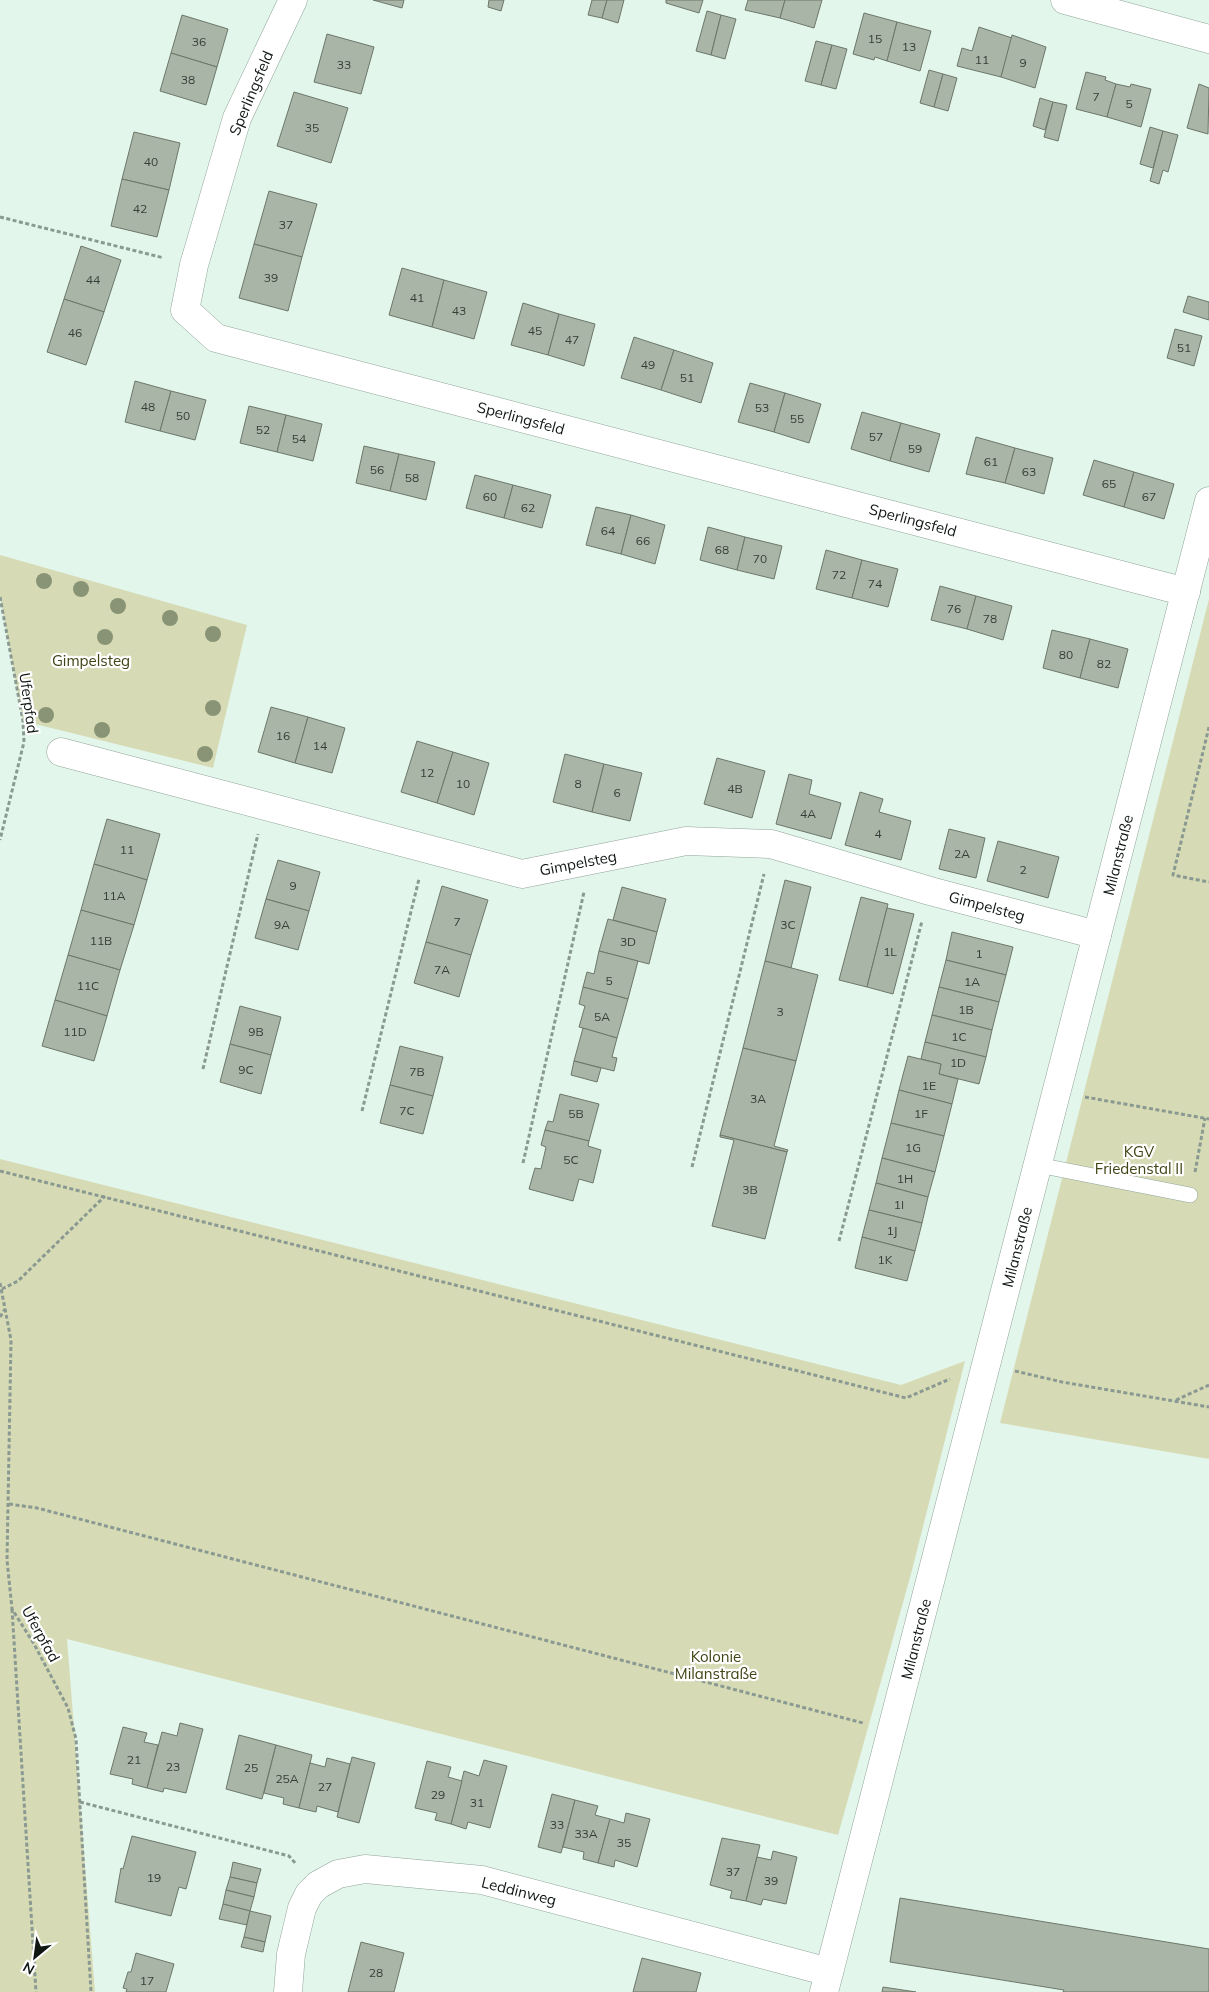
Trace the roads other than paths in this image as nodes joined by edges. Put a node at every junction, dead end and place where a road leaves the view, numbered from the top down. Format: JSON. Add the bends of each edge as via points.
{"nodes":[{"id":1,"x":293,"y":0,"type":"edge"},
{"id":2,"x":1065,"y":0,"type":"edge"},
{"id":3,"x":1209,"y":39,"type":"edge"},
{"id":4,"x":1209,"y":501,"type":"edge"},
{"id":5,"x":1186,"y":592,"type":"junction"},
{"id":6,"x":60,"y":752,"type":"dead end"},
{"id":7,"x":1097,"y":935,"type":"junction"},
{"id":8,"x":1038,"y":1165,"type":"junction"},
{"id":9,"x":1190,"y":1195,"type":"road end"},
{"id":10,"x":826,"y":1982,"type":"edge"},
{"id":11,"x":288,"y":1992,"type":"edge"}],
"edges":[{"from":1,"to":5,"type":"street","name":"Sperlingsfeld","via":[[237,118],[194,265],[185,310],[216,338]]},
{"from":2,"to":3,"type":"street"},
{"from":4,"to":5,"type":"street","name":"Milanstraße"},
{"from":5,"to":7,"type":"street","name":"Milanstraße"},
{"from":6,"to":7,"type":"street","name":"Gimpelsteg","via":[[522,874],[686,842],[772,844],[930,891]]},
{"from":7,"to":8,"type":"street","name":"Milanstraße"},
{"from":8,"to":9,"type":"lane"},
{"from":8,"to":10,"type":"street","name":"Milanstraße"},
{"from":10,"to":11,"type":"street","name":"Leddinweg","via":[[482,1880],[365,1869],[338,1874],[309,1894],[302,1908],[291,1954]]}]}
